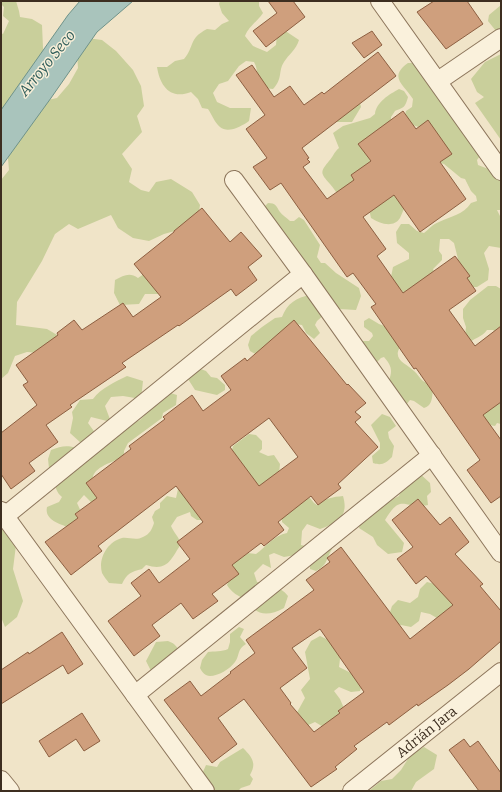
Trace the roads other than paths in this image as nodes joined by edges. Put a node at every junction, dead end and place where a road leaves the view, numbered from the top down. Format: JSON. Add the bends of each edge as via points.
{"nodes":[{"id":1,"x":380,"y":1,"type":"edge"},
{"id":2,"x":501,"y":38,"type":"edge"},
{"id":3,"x":438,"y":81,"type":"junction"},
{"id":4,"x":501,"y":171,"type":"edge"},
{"id":5,"x":234,"y":180,"type":"dead end"},
{"id":6,"x":303,"y":274,"type":"junction"},
{"id":7,"x":432,"y":455,"type":"junction"},
{"id":8,"x":3,"y":514,"type":"edge"},
{"id":9,"x":501,"y":553,"type":"edge"},
{"id":10,"x":501,"y":672,"type":"edge"},
{"id":11,"x":135,"y":695,"type":"junction"},
{"id":12,"x":1,"y":780,"type":"edge"},
{"id":13,"x":203,"y":790,"type":"edge"},
{"id":14,"x":10,"y":791,"type":"edge"},
{"id":15,"x":352,"y":791,"type":"edge"}],
"edges":[{"from":1,"to":3,"type":"street"},
{"from":2,"to":3,"type":"street"},
{"from":3,"to":4,"type":"street"},
{"from":5,"to":6,"type":"street"},
{"from":6,"to":7,"type":"street"},
{"from":6,"to":8,"type":"street"},
{"from":7,"to":9,"type":"street"},
{"from":7,"to":11,"type":"street"},
{"from":8,"to":11,"type":"street"},
{"from":10,"to":15,"type":"street","name":"Adrián Jara"},
{"from":11,"to":13,"type":"street"},
{"from":12,"to":14,"type":"street"}]}
